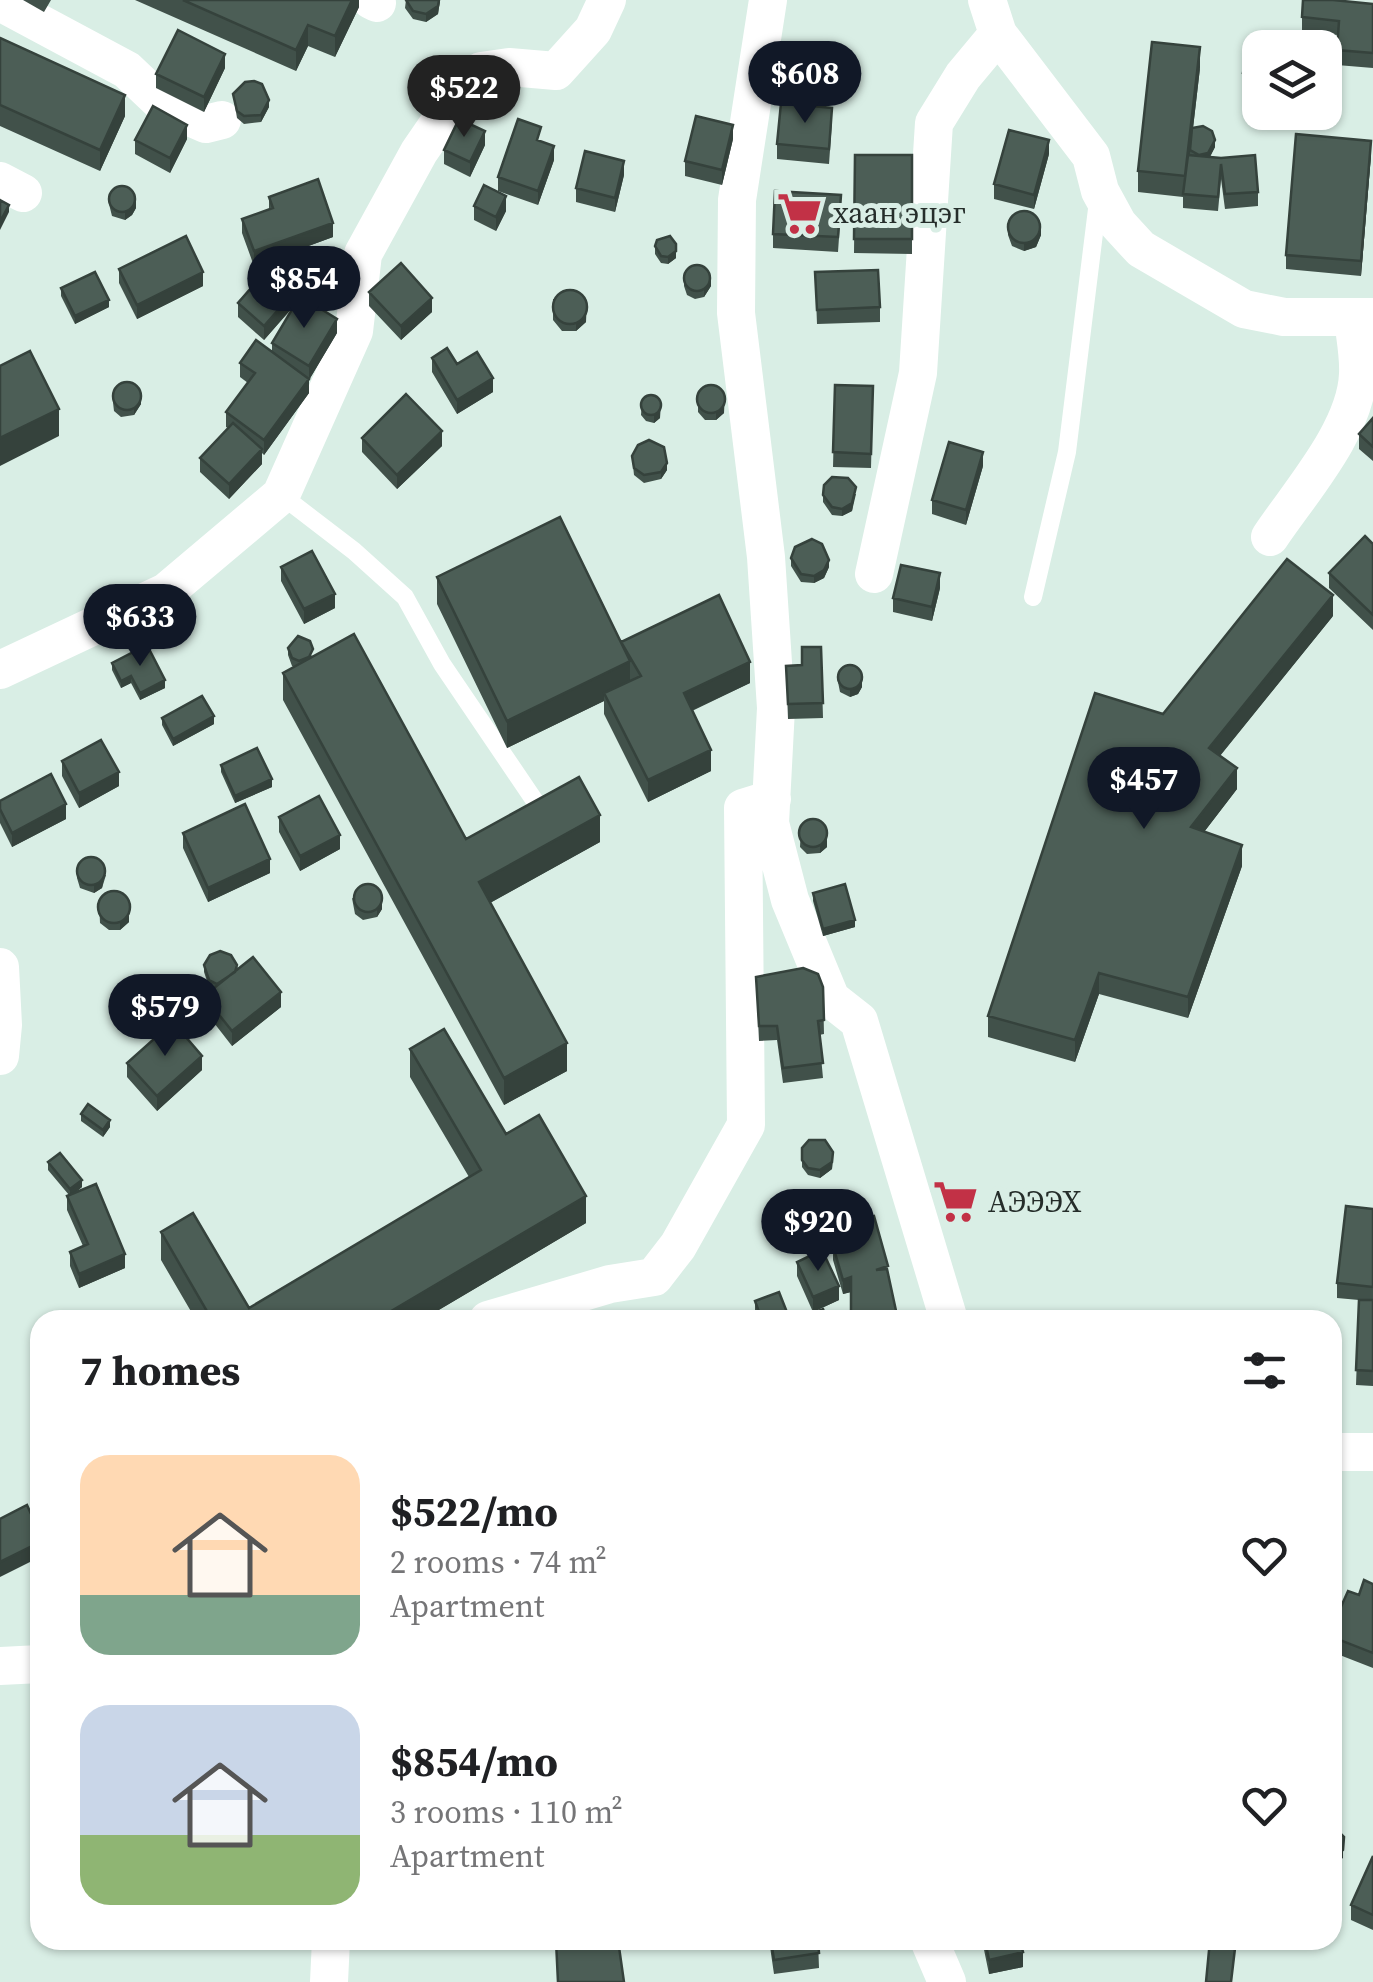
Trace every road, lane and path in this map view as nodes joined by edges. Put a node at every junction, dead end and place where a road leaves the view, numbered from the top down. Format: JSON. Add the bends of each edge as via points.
{"nodes":[{"id":1,"x":608,"y":0,"type":"edge"},
{"id":2,"x":768,"y":0,"type":"edge"},
{"id":3,"x":0,"y":2,"type":"edge"},
{"id":4,"x":993,"y":17,"type":"edge"},
{"id":5,"x":222,"y":120,"type":"dead end"},
{"id":6,"x":1100,"y":191,"type":"junction"},
{"id":7,"x":1363,"y":318,"type":"edge"},
{"id":8,"x":281,"y":495,"type":"junction"},
{"id":9,"x":1270,"y":536,"type":"dead end"},
{"id":10,"x":874,"y":574,"type":"dead end"},
{"id":11,"x":1033,"y":597,"type":"dead end"},
{"id":12,"x":0,"y":670,"type":"edge"},
{"id":13,"x":772,"y":799,"type":"junction"},
{"id":14,"x":560,"y":838,"type":"edge"},
{"id":15,"x":0,"y":967,"type":"edge"},
{"id":16,"x":0,"y":1056,"type":"edge"},
{"id":17,"x":522,"y":1310,"type":"edge"},
{"id":18,"x":946,"y":1310,"type":"edge"},
{"id":19,"x":1342,"y":1452,"type":"edge"},
{"id":20,"x":1373,"y":1452,"type":"edge"},
{"id":21,"x":30,"y":1664,"type":"edge"},
{"id":22,"x":0,"y":1666,"type":"edge"},
{"id":23,"x":332,"y":1950,"type":"edge"},
{"id":24,"x":933,"y":1950,"type":"edge"},
{"id":25,"x":330,"y":1982,"type":"edge"},
{"id":26,"x":946,"y":1982,"type":"edge"}],
"edges":[{"from":1,"to":8,"type":"street","via":[[593,30],[556,71],[480,71],[419,152],[363,254],[354,331]]},
{"from":2,"to":13,"type":"street","via":[[736,200],[736,313],[766,557],[776,708]]},
{"from":3,"to":5,"type":"street","via":[[127,70],[165,106],[206,124]]},
{"from":4,"to":6,"type":"street","via":[[1092,156]]},
{"from":4,"to":10,"type":"street","via":[[934,123],[918,373]]},
{"from":6,"to":7,"type":"street","via":[[1140,249],[1244,309],[1284,318]]},
{"from":6,"to":11,"type":"lane","via":[[1067,452]]},
{"from":7,"to":9,"type":"street","via":[[1353,403]]},
{"from":8,"to":12,"type":"street","via":[[166,592]]},
{"from":8,"to":14,"type":"lane","via":[[405,596],[442,664]]},
{"from":13,"to":17,"type":"street","via":[[744,808],[746,1124],[654,1277]]},
{"from":13,"to":18,"type":"street","via":[[770,823],[790,900],[831,999],[860,1021]]},
{"from":15,"to":16,"type":"street"},
{"from":19,"to":20,"type":"street"},
{"from":21,"to":22,"type":"street"},
{"from":23,"to":25,"type":"street"},
{"from":24,"to":26,"type":"street"}]}
